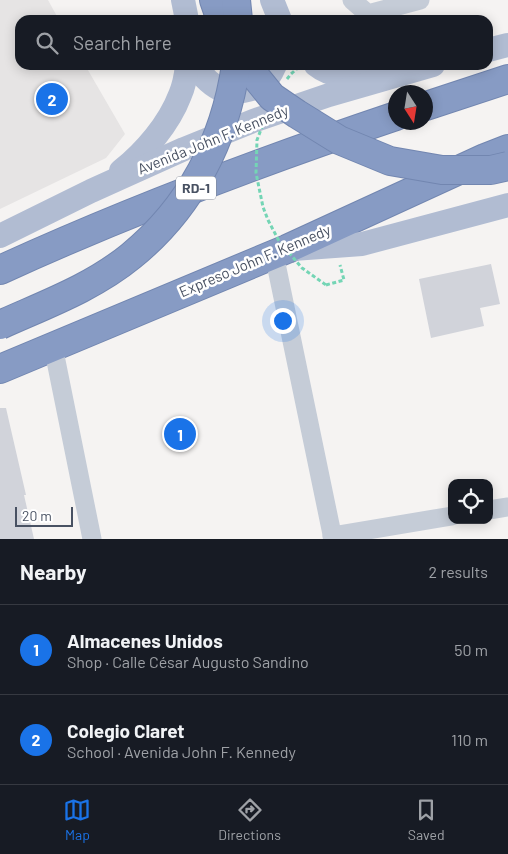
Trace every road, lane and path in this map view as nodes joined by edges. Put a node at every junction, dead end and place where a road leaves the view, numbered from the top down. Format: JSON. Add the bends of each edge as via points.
{"nodes":[{"id":1,"x":183,"y":0,"type":"edge"},
{"id":2,"x":214,"y":0,"type":"edge"},
{"id":3,"x":236,"y":0,"type":"edge"},
{"id":4,"x":272,"y":0,"type":"edge"},
{"id":5,"x":352,"y":0,"type":"edge"},
{"id":6,"x":420,"y":0,"type":"edge"},
{"id":7,"x":185,"y":15,"type":"edge"},
{"id":8,"x":219,"y":15,"type":"edge"},
{"id":9,"x":238,"y":15,"type":"edge"},
{"id":10,"x":278,"y":15,"type":"edge"},
{"id":11,"x":508,"y":45,"type":"edge"},
{"id":12,"x":493,"y":49,"type":"edge"},
{"id":13,"x":186,"y":70,"type":"edge"},
{"id":14,"x":199,"y":70,"type":"edge"},
{"id":15,"x":235,"y":70,"type":"edge"},
{"id":16,"x":250,"y":70,"type":"edge"},
{"id":17,"x":295,"y":70,"type":"edge"},
{"id":18,"x":325,"y":70,"type":"edge"},
{"id":19,"x":400,"y":70,"type":"edge"},
{"id":20,"x":416,"y":70,"type":"edge"},
{"id":21,"x":280,"y":73,"type":"edge"},
{"id":22,"x":508,"y":79,"type":"edge"},
{"id":23,"x":433,"y":104,"type":"edge"},
{"id":24,"x":266,"y":116,"type":"dead end"},
{"id":25,"x":388,"y":119,"type":"edge"},
{"id":26,"x":508,"y":149,"type":"edge"},
{"id":27,"x":508,"y":166,"type":"edge"},
{"id":28,"x":91,"y":191,"type":"junction"},
{"id":29,"x":508,"y":205,"type":"edge"},
{"id":30,"x":0,"y":236,"type":"edge"},
{"id":31,"x":280,"y":252,"type":"junction"},
{"id":32,"x":0,"y":270,"type":"edge"},
{"id":33,"x":344,"y":280,"type":"dead end"},
{"id":34,"x":0,"y":325,"type":"edge"},
{"id":35,"x":53,"y":346,"type":"junction"},
{"id":36,"x":0,"y":369,"type":"edge"},
{"id":37,"x":508,"y":507,"type":"edge"},
{"id":38,"x":493,"y":509,"type":"edge"},
{"id":39,"x":448,"y":517,"type":"edge"},
{"id":40,"x":332,"y":537,"type":"edge"},
{"id":41,"x":92,"y":539,"type":"edge"}],
"edges":[{"from":1,"to":7,"type":"main road"},
{"from":2,"to":8,"type":"highway"},
{"from":3,"to":9,"type":"highway"},
{"from":4,"to":10,"type":"main road"},
{"from":5,"to":6,"type":"street","via":[[368,14]]},
{"from":11,"to":12,"type":"main road"},
{"from":13,"to":28,"type":"main road","via":[[180,96],[150,144],[122,170]]},
{"from":14,"to":21,"type":"main road","via":[[212,84],[226,92],[244,91],[261,85],[272,74]]},
{"from":15,"to":34,"type":"highway","bridge":true,"via":[[226,112],[206,163],[176,211],[155,234],[130,257],[104,274],[66,296]]},
{"from":16,"to":27,"type":"highway","bridge":true,"via":[[272,97],[297,114],[339,140],[390,161],[442,170],[491,170]]},
{"from":17,"to":21,"type":"path","bridge":true,"via":[[290,74]]},
{"from":18,"to":19,"type":"main road","via":[[353,77]]},
{"from":20,"to":28,"type":"main road","name":"Avenida John F. Kennedy","number":"RD-1","via":[[253,121]]},
{"from":22,"to":23,"type":"highway"},
{"from":24,"to":33,"type":"path","bridge":true,"via":[[257,140],[256,173],[268,220],[279,241],[302,268],[326,285]]},
{"from":25,"to":32,"type":"highway","number":"RD-1","via":[[126,216]]},
{"from":26,"to":31,"type":"highway","name":"Expreso John F. Kennedy"},
{"from":28,"to":30,"type":"main road","name":"Avenida John F. Kennedy","number":"RD-1"},
{"from":29,"to":31,"type":"main road","via":[[362,244]]},
{"from":31,"to":35,"type":"highway","name":"Expreso John F. Kennedy"},
{"from":31,"to":40,"type":"street"},
{"from":35,"to":36,"type":"highway","name":"Expreso John F. Kennedy"},
{"from":35,"to":41,"type":"street"},
{"from":37,"to":38,"type":"street"},
{"from":39,"to":40,"type":"street"}]}
